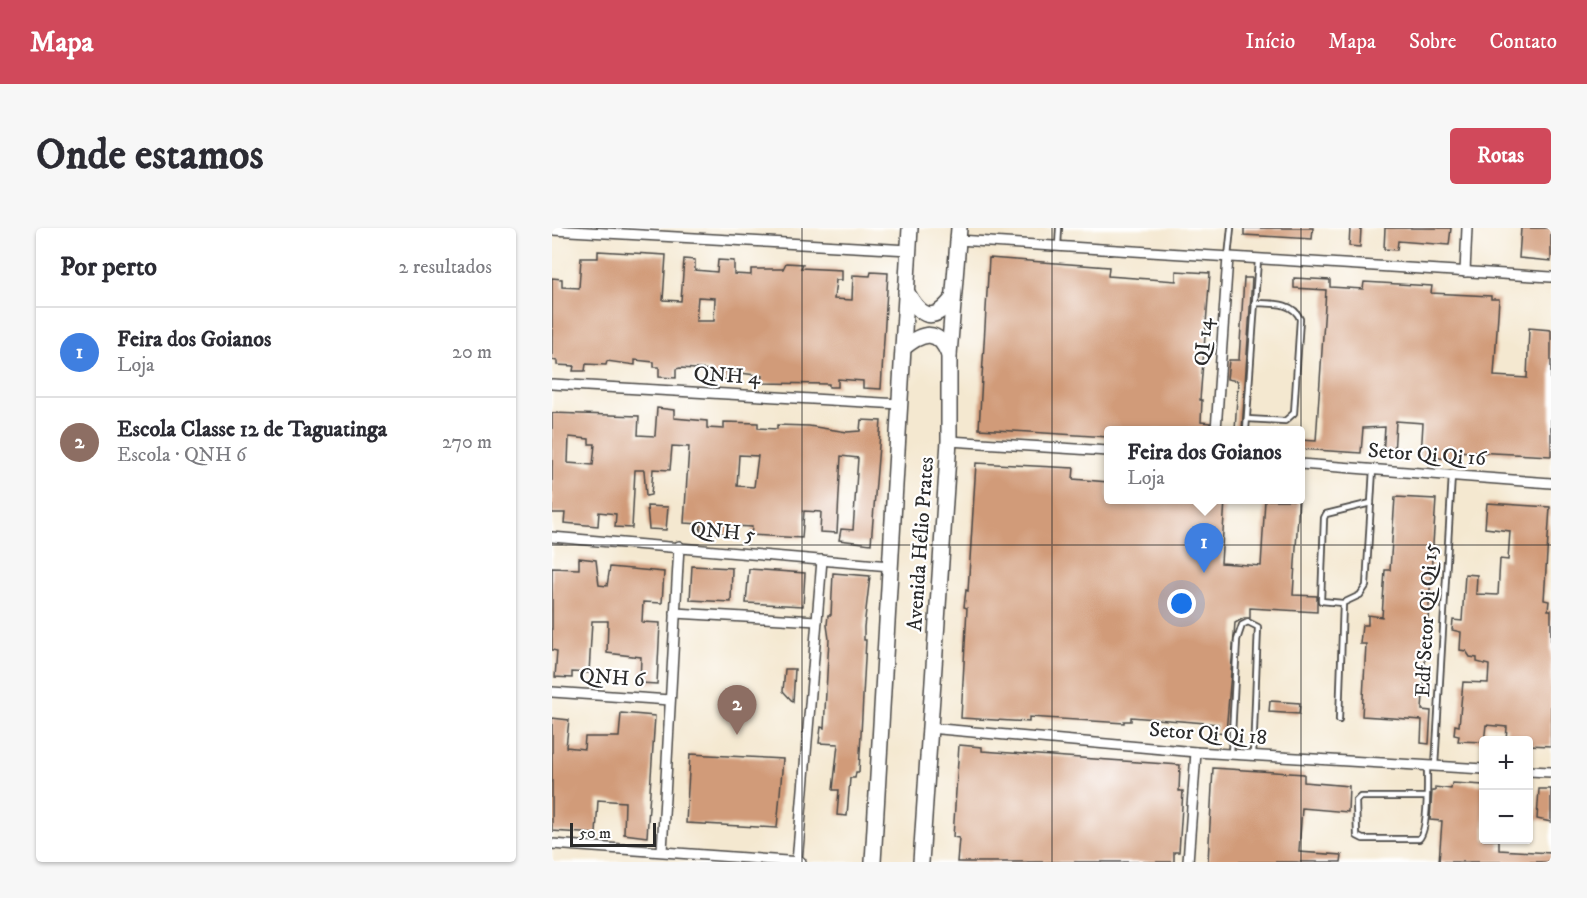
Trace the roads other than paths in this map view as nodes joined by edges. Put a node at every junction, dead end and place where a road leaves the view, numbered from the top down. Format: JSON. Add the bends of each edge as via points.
{"nodes":[{"id":1,"x":910,"y":228,"type":"edge"},
{"id":2,"x":1059,"y":228,"type":"edge"},
{"id":3,"x":1231,"y":228,"type":"edge"},
{"id":4,"x":1467,"y":228,"type":"edge"},
{"id":5,"x":552,"y":230,"type":"edge"},
{"id":6,"x":958,"y":234,"type":"edge"},
{"id":7,"x":1058,"y":246,"type":"junction"},
{"id":8,"x":909,"y":250,"type":"junction"},
{"id":9,"x":1228,"y":257,"type":"junction"},
{"id":10,"x":1258,"y":259,"type":"junction"},
{"id":11,"x":1465,"y":272,"type":"junction"},
{"id":12,"x":1551,"y":277,"type":"edge"},
{"id":13,"x":906,"y":291,"type":"junction"},
{"id":14,"x":953,"y":298,"type":"junction"},
{"id":15,"x":1254,"y":303,"type":"junction"},
{"id":16,"x":903,"y":348,"type":"junction"},
{"id":17,"x":949,"y":355,"type":"junction"},
{"id":18,"x":552,"y":384,"type":"edge"},
{"id":19,"x":900,"y":404,"type":"junction"},
{"id":20,"x":1247,"y":419,"type":"junction"},
{"id":21,"x":1216,"y":426,"type":"edge"},
{"id":22,"x":1246,"y":426,"type":"edge"},
{"id":23,"x":949,"y":441,"type":"junction"},
{"id":24,"x":1104,"y":451,"type":"edge"},
{"id":25,"x":1305,"y":464,"type":"edge"},
{"id":26,"x":1373,"y":469,"type":"junction"},
{"id":27,"x":1452,"y":475,"type":"junction"},
{"id":28,"x":1551,"y":483,"type":"edge"},
{"id":29,"x":1371,"y":503,"type":"junction"},
{"id":30,"x":552,"y":537,"type":"edge"},
{"id":31,"x":679,"y":546,"type":"junction"},
{"id":32,"x":822,"y":560,"type":"junction"},
{"id":33,"x":890,"y":566,"type":"junction"},
{"id":34,"x":1342,"y":603,"type":"junction"},
{"id":35,"x":675,"y":613,"type":"junction"},
{"id":36,"x":817,"y":621,"type":"junction"},
{"id":37,"x":552,"y":692,"type":"edge"},
{"id":38,"x":670,"y":700,"type":"junction"},
{"id":39,"x":1339,"y":720,"type":"dead end"},
{"id":40,"x":930,"y":728,"type":"junction"},
{"id":41,"x":1196,"y":752,"type":"junction"},
{"id":42,"x":1231,"y":754,"type":"junction"},
{"id":43,"x":1253,"y":756,"type":"junction"},
{"id":44,"x":1431,"y":766,"type":"junction"},
{"id":45,"x":1479,"y":769,"type":"edge"},
{"id":46,"x":1533,"y":771,"type":"edge"},
{"id":47,"x":1551,"y":772,"type":"edge"},
{"id":48,"x":1426,"y":797,"type":"junction"},
{"id":49,"x":552,"y":844,"type":"edge"},
{"id":50,"x":662,"y":851,"type":"junction"},
{"id":51,"x":797,"y":862,"type":"edge"},
{"id":52,"x":803,"y":862,"type":"edge"},
{"id":53,"x":873,"y":862,"type":"edge"},
{"id":54,"x":921,"y":862,"type":"edge"},
{"id":55,"x":1188,"y":862,"type":"edge"}],
"edges":[{"from":1,"to":8,"type":"main road","name":"Avenida Hélio Prates"},
{"from":2,"to":7,"type":"lane"},
{"from":3,"to":9,"type":"lane"},
{"from":4,"to":11,"type":"street"},
{"from":5,"to":8,"type":"street"},
{"from":6,"to":7,"type":"street"},
{"from":6,"to":14,"type":"main road","name":"Avenida Hélio Prates"},
{"from":7,"to":9,"type":"street"},
{"from":8,"to":13,"type":"main road","name":"Avenida Hélio Prates"},
{"from":9,"to":10,"type":"street"},
{"from":9,"to":21,"type":"street","name":"QI 14"},
{"from":10,"to":11,"type":"street"},
{"from":10,"to":15,"type":"lane"},
{"from":11,"to":12,"type":"street"},
{"from":13,"to":14,"type":"main road","via":[[917,310],[926,315],[944,310]]},
{"from":13,"to":16,"type":"main road","name":"Avenida Hélio Prates"},
{"from":14,"to":17,"type":"main road","name":"Avenida Hélio Prates"},
{"from":15,"to":20,"type":"lane"},
{"from":15,"to":20,"type":"lane","via":[[1290,306],[1300,319],[1294,413],[1285,421]]},
{"from":16,"to":17,"type":"main road","via":[[922,335],[930,335],[944,344]]},
{"from":16,"to":19,"type":"main road","name":"Avenida Hélio Prates"},
{"from":17,"to":23,"type":"main road","name":"Avenida Hélio Prates"},
{"from":18,"to":19,"type":"street","name":"QNH 4"},
{"from":19,"to":33,"type":"main road","name":"Avenida Hélio Prates"},
{"from":20,"to":22,"type":"lane"},
{"from":23,"to":24,"type":"street"},
{"from":23,"to":40,"type":"main road","name":"Avenida Hélio Prates"},
{"from":25,"to":26,"type":"street","name":"Setor Qi Qi 16"},
{"from":26,"to":27,"type":"street","name":"Setor Qi Qi 16"},
{"from":26,"to":29,"type":"lane"},
{"from":27,"to":28,"type":"street","name":"Setor Qi Qi 16"},
{"from":27,"to":44,"type":"lane","name":"Edf Setor Qi Qi 15"},
{"from":29,"to":34,"type":"lane","via":[[1366,586],[1360,595]]},
{"from":29,"to":34,"type":"lane","via":[[1326,514],[1324,518],[1321,601]]},
{"from":30,"to":31,"type":"street","name":"QNH 5"},
{"from":31,"to":32,"type":"street","name":"QNH 5"},
{"from":31,"to":35,"type":"street"},
{"from":32,"to":33,"type":"street","name":"QNH 5"},
{"from":32,"to":36,"type":"street"},
{"from":33,"to":53,"type":"main road","name":"Avenida Hélio Prates"},
{"from":34,"to":39,"type":"lane"},
{"from":35,"to":36,"type":"street"},
{"from":35,"to":38,"type":"street"},
{"from":36,"to":51,"type":"street"},
{"from":37,"to":38,"type":"street","name":"QNH 6"},
{"from":38,"to":50,"type":"street"},
{"from":40,"to":41,"type":"street","name":"Setor Qi Qi 18"},
{"from":40,"to":54,"type":"main road","name":"Avenida Hélio Prates"},
{"from":41,"to":42,"type":"street","name":"Setor Qi Qi 18"},
{"from":41,"to":55,"type":"street"},
{"from":42,"to":43,"type":"street","name":"Setor Qi Qi 18"},
{"from":42,"to":43,"type":"lane","via":[[1238,640],[1242,625],[1248,622],[1258,627]]},
{"from":43,"to":44,"type":"street","name":"Setor Qi Qi 18"},
{"from":44,"to":45,"type":"street","name":"Setor Qi Qi 18"},
{"from":44,"to":48,"type":"lane","name":"Edf Setor Qi Qi 15"},
{"from":46,"to":47,"type":"street"},
{"from":48,"to":48,"type":"lane","name":"Edf Setor Qi Qi 15","via":[[1360,797],[1356,801],[1357,836],[1419,839]]},
{"from":49,"to":50,"type":"street"},
{"from":50,"to":51,"type":"street"},
{"from":51,"to":52,"type":"street"}]}
